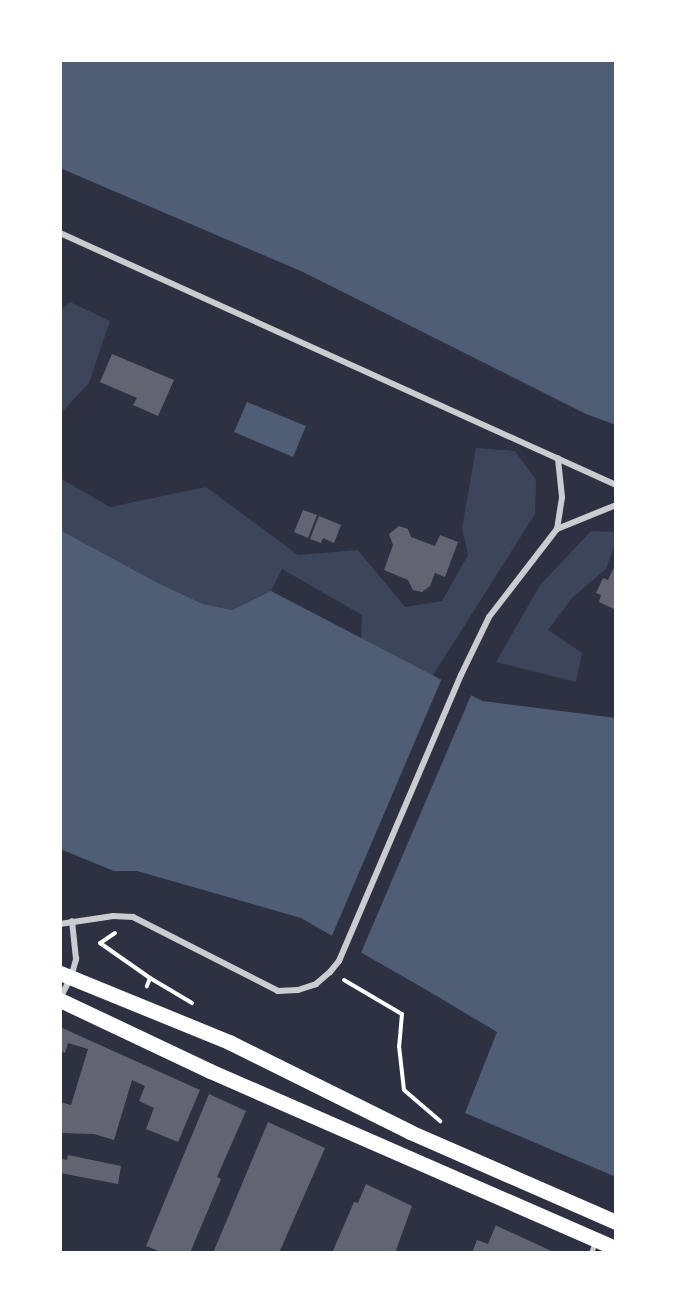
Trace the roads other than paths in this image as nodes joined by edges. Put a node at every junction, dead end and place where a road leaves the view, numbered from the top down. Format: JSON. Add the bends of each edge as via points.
{"nodes":[{"id":1,"x":60,"y":233,"type":"edge"},
{"id":2,"x":558,"y":458,"type":"junction"},
{"id":3,"x":616,"y":485,"type":"edge"},
{"id":4,"x":616,"y":505,"type":"edge"},
{"id":5,"x":557,"y":529,"type":"junction"},
{"id":6,"x":72,"y":921,"type":"junction"},
{"id":7,"x":60,"y":924,"type":"edge"},
{"id":8,"x":66,"y":975,"type":"edge"},
{"id":9,"x":60,"y":999,"type":"edge"},
{"id":10,"x":616,"y":1222,"type":"edge"},
{"id":11,"x":594,"y":1246,"type":"edge"},
{"id":12,"x":616,"y":1248,"type":"edge"}],
"edges":[{"from":1,"to":2,"type":"street"},
{"from":2,"to":3,"type":"street"},
{"from":2,"to":5,"type":"street","via":[[562,497]]},
{"from":4,"to":5,"type":"street"},
{"from":5,"to":6,"type":"street","via":[[489,617],[339,961],[316,984],[278,991],[133,917]]},
{"from":6,"to":7,"type":"street"},
{"from":6,"to":8,"type":"street","via":[[76,959]]},
{"from":8,"to":9,"type":"street"},
{"from":8,"to":10,"type":"main road","via":[[229,1042],[400,1128]]},
{"from":9,"to":11,"type":"main road","via":[[147,1043]]},
{"from":11,"to":12,"type":"main road"}]}
